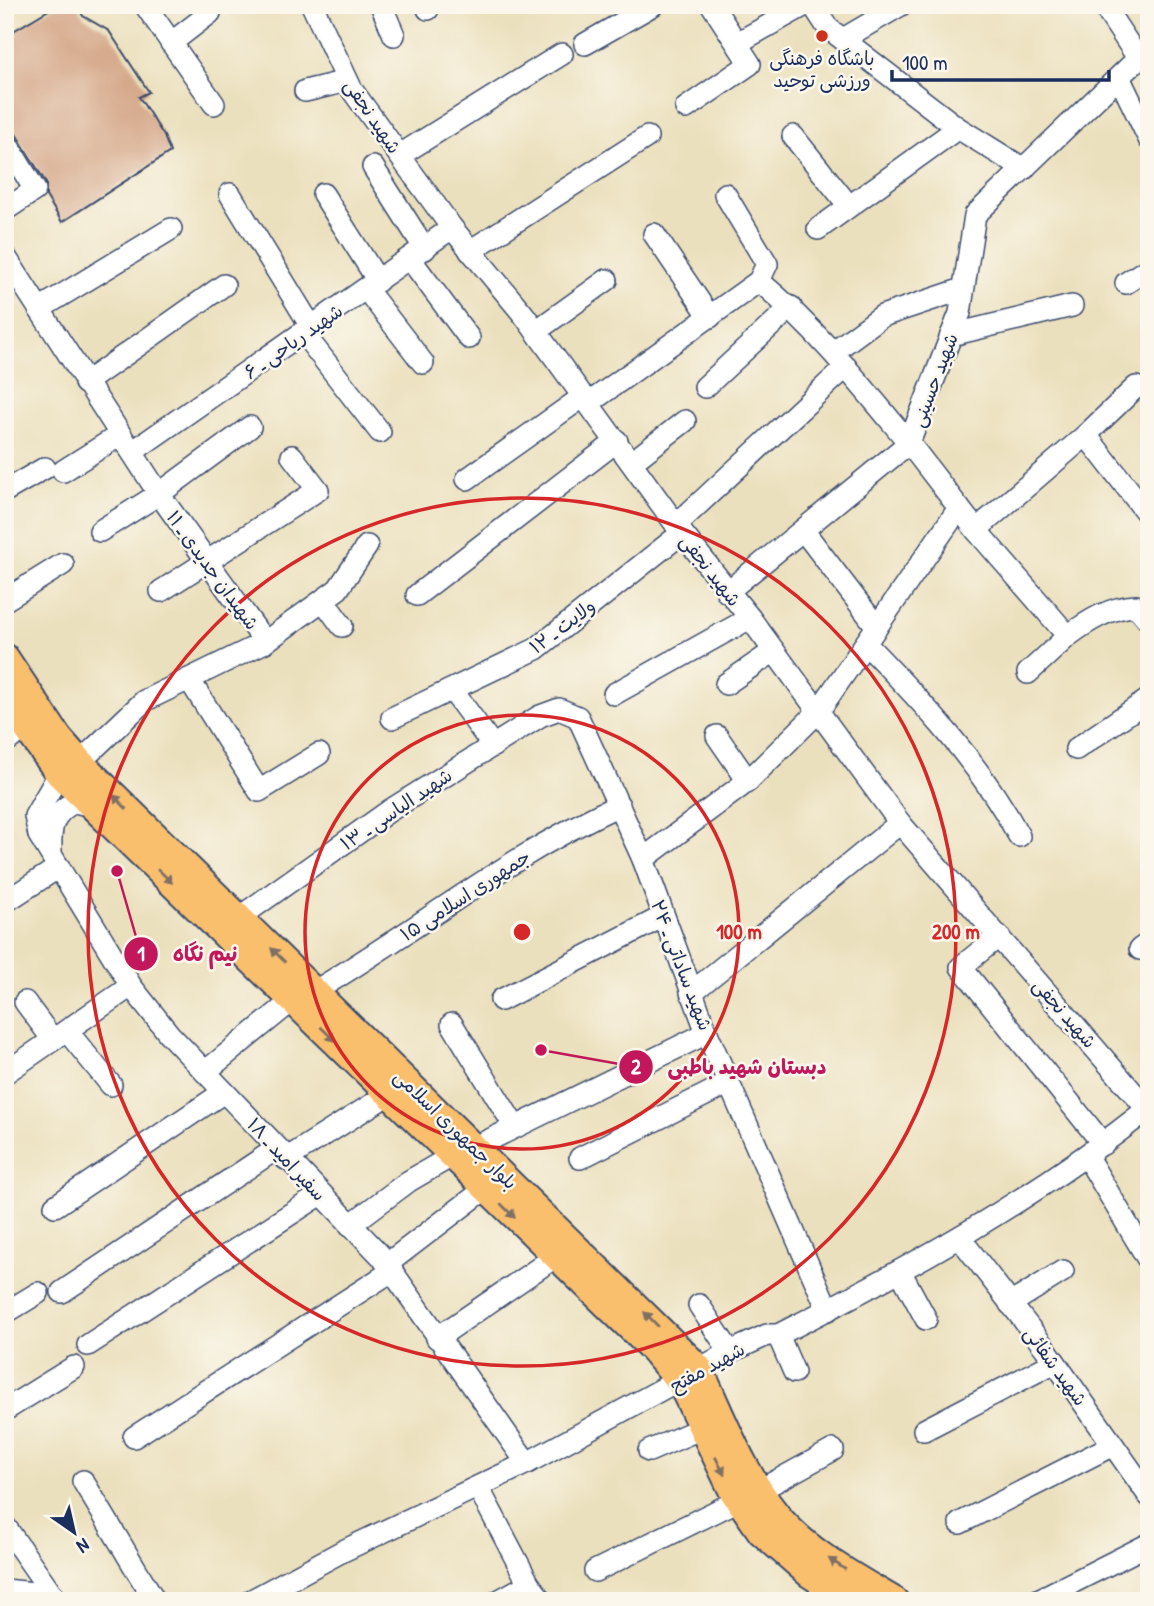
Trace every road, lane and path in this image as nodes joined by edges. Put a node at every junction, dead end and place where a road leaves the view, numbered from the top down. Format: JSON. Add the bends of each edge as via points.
{"nodes":[{"id":1,"x":145,"y":5,"type":"edge"},
{"id":2,"x":312,"y":5,"type":"edge"},
{"id":3,"x":381,"y":5,"type":"edge"},
{"id":4,"x":653,"y":5,"type":"edge"},
{"id":5,"x":712,"y":5,"type":"edge"},
{"id":6,"x":805,"y":5,"type":"edge"},
{"id":7,"x":813,"y":5,"type":"edge"},
{"id":8,"x":901,"y":5,"type":"edge"},
{"id":9,"x":1104,"y":5,"type":"edge"},
{"id":10,"x":211,"y":13,"type":"dead end"},
{"id":11,"x":394,"y":35,"type":"dead end"},
{"id":12,"x":843,"y":39,"type":"junction"},
{"id":13,"x":171,"y":43,"type":"junction"},
{"id":14,"x":737,"y":43,"type":"junction"},
{"id":15,"x":585,"y":44,"type":"dead end"},
{"id":16,"x":1144,"y":53,"type":"edge"},
{"id":17,"x":562,"y":54,"type":"dead end"},
{"id":18,"x":1120,"y":79,"type":"junction"},
{"id":19,"x":347,"y":81,"type":"junction"},
{"id":20,"x":304,"y":91,"type":"dead end"},
{"id":21,"x":214,"y":104,"type":"dead end"},
{"id":22,"x":685,"y":108,"type":"dead end"},
{"id":23,"x":958,"y":128,"type":"junction"},
{"id":24,"x":793,"y":136,"type":"dead end"},
{"id":25,"x":647,"y":137,"type":"dead end"},
{"id":26,"x":1149,"y":139,"type":"edge"},
{"id":27,"x":7,"y":147,"type":"edge"},
{"id":28,"x":400,"y":155,"type":"junction"},
{"id":29,"x":373,"y":167,"type":"dead end"},
{"id":30,"x":1024,"y":169,"type":"junction"},
{"id":31,"x":230,"y":194,"type":"dead end"},
{"id":32,"x":323,"y":194,"type":"dead end"},
{"id":33,"x":725,"y":194,"type":"dead end"},
{"id":34,"x":849,"y":206,"type":"junction"},
{"id":35,"x":5,"y":210,"type":"edge"},
{"id":36,"x":171,"y":229,"type":"dead end"},
{"id":37,"x":453,"y":229,"type":"junction"},
{"id":38,"x":818,"y":229,"type":"dead end"},
{"id":39,"x":653,"y":234,"type":"dead end"},
{"id":40,"x":470,"y":251,"type":"junction"},
{"id":41,"x":418,"y":254,"type":"junction"},
{"id":42,"x":5,"y":256,"type":"edge"},
{"id":43,"x":1149,"y":268,"type":"edge"},
{"id":44,"x":607,"y":281,"type":"dead end"},
{"id":45,"x":759,"y":281,"type":"junction"},
{"id":46,"x":1126,"y":283,"type":"dead end"},
{"id":47,"x":224,"y":285,"type":"dead end"},
{"id":48,"x":372,"y":285,"type":"junction"},
{"id":49,"x":963,"y":289,"type":"junction"},
{"id":50,"x":1072,"y":306,"type":"dead end"},
{"id":51,"x":791,"y":307,"type":"junction"},
{"id":52,"x":39,"y":309,"type":"junction"},
{"id":53,"x":710,"y":317,"type":"junction"},
{"id":54,"x":308,"y":331,"type":"junction"},
{"id":55,"x":536,"y":331,"type":"junction"},
{"id":56,"x":951,"y":335,"type":"junction"},
{"id":57,"x":469,"y":338,"type":"dead end"},
{"id":58,"x":839,"y":360,"type":"junction"},
{"id":59,"x":423,"y":363,"type":"dead end"},
{"id":60,"x":85,"y":383,"type":"junction"},
{"id":61,"x":705,"y":387,"type":"dead end"},
{"id":62,"x":1136,"y":387,"type":"dead end"},
{"id":63,"x":586,"y":400,"type":"junction"},
{"id":64,"x":685,"y":421,"type":"dead end"},
{"id":65,"x":250,"y":427,"type":"dead end"},
{"id":66,"x":380,"y":432,"type":"dead end"},
{"id":67,"x":1086,"y":435,"type":"junction"},
{"id":68,"x":617,"y":441,"type":"junction"},
{"id":69,"x":126,"y":443,"type":"junction"},
{"id":70,"x":909,"y":443,"type":"junction"},
{"id":71,"x":292,"y":456,"type":"dead end"},
{"id":72,"x":632,"y":462,"type":"junction"},
{"id":73,"x":467,"y":480,"type":"dead end"},
{"id":74,"x":5,"y":491,"type":"edge"},
{"id":75,"x":159,"y":494,"type":"junction"},
{"id":76,"x":959,"y":508,"type":"junction"},
{"id":77,"x":1149,"y":516,"type":"edge"},
{"id":78,"x":678,"y":529,"type":"junction"},
{"id":79,"x":803,"y":530,"type":"junction"},
{"id":80,"x":976,"y":530,"type":"junction"},
{"id":81,"x":100,"y":531,"type":"dead end"},
{"id":82,"x":367,"y":546,"type":"dead end"},
{"id":83,"x":207,"y":562,"type":"junction"},
{"id":84,"x":63,"y":564,"type":"dead end"},
{"id":85,"x":162,"y":592,"type":"dead end"},
{"id":86,"x":727,"y":592,"type":"junction"},
{"id":87,"x":418,"y":595,"type":"dead end"},
{"id":88,"x":5,"y":600,"type":"edge"},
{"id":89,"x":323,"y":600,"type":"junction"},
{"id":90,"x":750,"y":618,"type":"junction"},
{"id":91,"x":1149,"y":621,"type":"edge"},
{"id":92,"x":342,"y":626,"type":"dead end"},
{"id":93,"x":871,"y":635,"type":"junction"},
{"id":94,"x":1068,"y":636,"type":"junction"},
{"id":95,"x":265,"y":642,"type":"junction"},
{"id":96,"x":774,"y":651,"type":"junction"},
{"id":97,"x":5,"y":657,"type":"edge"},
{"id":98,"x":1028,"y":673,"type":"dead end"},
{"id":99,"x":189,"y":679,"type":"junction"},
{"id":100,"x":726,"y":684,"type":"dead end"},
{"id":101,"x":452,"y":690,"type":"junction"},
{"id":102,"x":614,"y":694,"type":"dead end"},
{"id":103,"x":5,"y":698,"type":"edge"},
{"id":104,"x":1149,"y":699,"type":"edge"},
{"id":105,"x":559,"y":709,"type":"joint"},
{"id":106,"x":818,"y":712,"type":"junction"},
{"id":107,"x":392,"y":718,"type":"dead end"},
{"id":108,"x":15,"y":736,"type":"edge"},
{"id":109,"x":717,"y":736,"type":"dead end"},
{"id":110,"x":493,"y":746,"type":"junction"},
{"id":111,"x":1076,"y":749,"type":"dead end"},
{"id":112,"x":319,"y":754,"type":"dead end"},
{"id":113,"x":69,"y":768,"type":"junction"},
{"id":114,"x":748,"y":780,"type":"junction"},
{"id":115,"x":619,"y":805,"type":"junction"},
{"id":116,"x":92,"y":806,"type":"junction"},
{"id":117,"x":900,"y":823,"type":"junction"},
{"id":118,"x":1019,"y":836,"type":"dead end"},
{"id":119,"x":140,"y":838,"type":"junction"},
{"id":120,"x":643,"y":859,"type":"junction"},
{"id":121,"x":55,"y":860,"type":"junction"},
{"id":122,"x":5,"y":902,"type":"edge"},
{"id":123,"x":240,"y":917,"type":"junction"},
{"id":124,"x":662,"y":918,"type":"junction"},
{"id":125,"x":999,"y":936,"type":"junction"},
{"id":126,"x":131,"y":986,"type":"junction"},
{"id":127,"x":691,"y":993,"type":"junction"},
{"id":128,"x":304,"y":996,"type":"junction"},
{"id":129,"x":501,"y":1000,"type":"dead end"},
{"id":130,"x":25,"y":1002,"type":"dead end"},
{"id":131,"x":452,"y":1024,"type":"dead end"},
{"id":132,"x":707,"y":1033,"type":"junction"},
{"id":133,"x":60,"y":1035,"type":"junction"},
{"id":134,"x":205,"y":1072,"type":"junction"},
{"id":135,"x":5,"y":1073,"type":"edge"},
{"id":136,"x":729,"y":1083,"type":"junction"},
{"id":137,"x":111,"y":1085,"type":"dead end"},
{"id":138,"x":398,"y":1088,"type":"junction"},
{"id":139,"x":223,"y":1092,"type":"junction"},
{"id":140,"x":1148,"y":1110,"type":"edge"},
{"id":141,"x":515,"y":1127,"type":"junction"},
{"id":142,"x":1095,"y":1151,"type":"junction"},
{"id":143,"x":464,"y":1152,"type":"junction"},
{"id":144,"x":281,"y":1154,"type":"junction"},
{"id":145,"x":580,"y":1158,"type":"dead end"},
{"id":146,"x":485,"y":1189,"type":"junction"},
{"id":147,"x":320,"y":1195,"type":"junction"},
{"id":148,"x":55,"y":1206,"type":"dead end"},
{"id":149,"x":350,"y":1225,"type":"junction"},
{"id":150,"x":960,"y":1238,"type":"junction"},
{"id":151,"x":555,"y":1257,"type":"junction"},
{"id":152,"x":1149,"y":1261,"type":"edge"},
{"id":153,"x":390,"y":1267,"type":"junction"},
{"id":154,"x":900,"y":1271,"type":"junction"},
{"id":155,"x":1063,"y":1271,"type":"dead end"},
{"id":156,"x":62,"y":1292,"type":"dead end"},
{"id":157,"x":38,"y":1293,"type":"dead end"},
{"id":158,"x":699,"y":1304,"type":"dead end"},
{"id":159,"x":1010,"y":1304,"type":"junction"},
{"id":160,"x":828,"y":1310,"type":"junction"},
{"id":161,"x":5,"y":1313,"type":"edge"},
{"id":162,"x":926,"y":1319,"type":"dead end"},
{"id":163,"x":778,"y":1335,"type":"junction"},
{"id":164,"x":437,"y":1338,"type":"junction"},
{"id":165,"x":89,"y":1345,"type":"dead end"},
{"id":166,"x":730,"y":1352,"type":"junction"},
{"id":167,"x":1055,"y":1362,"type":"junction"},
{"id":168,"x":74,"y":1367,"type":"dead end"},
{"id":169,"x":794,"y":1372,"type":"dead end"},
{"id":170,"x":694,"y":1377,"type":"junction"},
{"id":171,"x":5,"y":1410,"type":"edge"},
{"id":172,"x":702,"y":1428,"type":"junction"},
{"id":173,"x":924,"y":1430,"type":"dead end"},
{"id":174,"x":134,"y":1437,"type":"dead end"},
{"id":175,"x":1113,"y":1445,"type":"junction"},
{"id":176,"x":833,"y":1450,"type":"dead end"},
{"id":177,"x":649,"y":1451,"type":"dead end"},
{"id":178,"x":527,"y":1462,"type":"junction"},
{"id":179,"x":1140,"y":1465,"type":"edge"},
{"id":180,"x":83,"y":1482,"type":"dead end"},
{"id":181,"x":478,"y":1487,"type":"junction"},
{"id":182,"x":749,"y":1495,"type":"junction"},
{"id":183,"x":1149,"y":1496,"type":"edge"},
{"id":184,"x":960,"y":1523,"type":"dead end"},
{"id":185,"x":5,"y":1526,"type":"edge"},
{"id":186,"x":1149,"y":1544,"type":"edge"},
{"id":187,"x":596,"y":1571,"type":"dead end"},
{"id":188,"x":5,"y":1590,"type":"edge"},
{"id":189,"x":536,"y":1592,"type":"edge"},
{"id":190,"x":822,"y":1593,"type":"edge"},
{"id":191,"x":55,"y":1598,"type":"edge"},
{"id":192,"x":155,"y":1601,"type":"edge"},
{"id":193,"x":250,"y":1601,"type":"edge"},
{"id":194,"x":498,"y":1601,"type":"edge"},
{"id":195,"x":851,"y":1601,"type":"edge"},
{"id":196,"x":895,"y":1601,"type":"edge"},
{"id":197,"x":1036,"y":1601,"type":"edge"}],
"edges":[{"from":1,"to":13,"type":"street"},
{"from":2,"to":19,"type":"street","name":"شهید نجفی"},
{"from":3,"to":11,"type":"street"},
{"from":4,"to":15,"type":"street"},
{"from":5,"to":14,"type":"street"},
{"from":6,"to":14,"type":"street"},
{"from":7,"to":12,"type":"street","via":[[828,28]]},
{"from":8,"to":12,"type":"street"},
{"from":9,"to":16,"type":"street"},
{"from":10,"to":13,"type":"street"},
{"from":12,"to":23,"type":"street"},
{"from":13,"to":21,"type":"street"},
{"from":14,"to":22,"type":"street","via":[[750,64]]},
{"from":16,"to":18,"type":"street","name":"شهید حسینی"},
{"from":17,"to":28,"type":"street"},
{"from":18,"to":26,"type":"street"},
{"from":18,"to":30,"type":"street","name":"شهید حسینی"},
{"from":19,"to":20,"type":"street"},
{"from":19,"to":28,"type":"street","name":"شهید نجفی"},
{"from":23,"to":30,"type":"street"},
{"from":23,"to":34,"type":"street"},
{"from":24,"to":34,"type":"street"},
{"from":25,"to":40,"type":"street"},
{"from":27,"to":35,"type":"street","via":[[35,190]]},
{"from":28,"to":37,"type":"street","name":"شهید نجفی"},
{"from":29,"to":41,"type":"street"},
{"from":30,"to":49,"type":"street","name":"شهید حسینی","via":[[975,215]]},
{"from":31,"to":54,"type":"street"},
{"from":32,"to":48,"type":"street"},
{"from":33,"to":45,"type":"street","via":[[767,264]]},
{"from":34,"to":38,"type":"street"},
{"from":36,"to":52,"type":"street"},
{"from":37,"to":40,"type":"street","name":"شهید نجفی"},
{"from":37,"to":41,"type":"street","name":"شهید ریاحی ـ ۶"},
{"from":39,"to":53,"type":"street"},
{"from":40,"to":55,"type":"street","name":"شهید نجفی"},
{"from":41,"to":48,"type":"street","name":"شهید ریاحی ـ ۶"},
{"from":41,"to":57,"type":"street"},
{"from":42,"to":52,"type":"street","name":"شهیدان جدیدی ـ ۱۱"},
{"from":43,"to":46,"type":"street"},
{"from":44,"to":55,"type":"street"},
{"from":45,"to":51,"type":"street"},
{"from":45,"to":53,"type":"street"},
{"from":47,"to":60,"type":"street"},
{"from":48,"to":54,"type":"street","name":"شهید ریاحی ـ ۶"},
{"from":48,"to":59,"type":"street"},
{"from":49,"to":56,"type":"street","name":"شهید حسینی"},
{"from":49,"to":58,"type":"street","name":"ولایت ـ ۱۲","via":[[882,317]]},
{"from":50,"to":56,"type":"street"},
{"from":51,"to":58,"type":"street"},
{"from":51,"to":61,"type":"street"},
{"from":52,"to":60,"type":"street","name":"شهیدان جدیدی ـ ۱۱"},
{"from":53,"to":63,"type":"street"},
{"from":54,"to":66,"type":"street"},
{"from":54,"to":69,"type":"street","name":"شهید ریاحی ـ ۶"},
{"from":55,"to":63,"type":"street","name":"شهید نجفی"},
{"from":56,"to":70,"type":"street","name":"شهید حسینی"},
{"from":58,"to":70,"type":"street"},
{"from":58,"to":78,"type":"street","name":"ولایت ـ ۱۲"},
{"from":60,"to":69,"type":"street","name":"شهیدان جدیدی ـ ۱۱"},
{"from":62,"to":67,"type":"street"},
{"from":63,"to":68,"type":"street","name":"شهید نجفی"},
{"from":63,"to":73,"type":"street"},
{"from":64,"to":72,"type":"street"},
{"from":65,"to":75,"type":"street"},
{"from":67,"to":77,"type":"street"},
{"from":67,"to":80,"type":"street"},
{"from":68,"to":72,"type":"street","name":"شهید نجفی"},
{"from":68,"to":87,"type":"street"},
{"from":69,"to":74,"type":"street","name":"شهید ریاحی ـ ۶"},
{"from":69,"to":75,"type":"street","name":"شهیدان جدیدی ـ ۱۱"},
{"from":70,"to":76,"type":"street","name":"شهید حسینی"},
{"from":70,"to":79,"type":"street"},
{"from":71,"to":83,"type":"street","via":[[318,490]]},
{"from":72,"to":78,"type":"street","name":"شهید نجفی"},
{"from":75,"to":81,"type":"street"},
{"from":75,"to":83,"type":"street","name":"شهیدان جدیدی ـ ۱۱"},
{"from":76,"to":80,"type":"street","name":"شهید حسینی"},
{"from":76,"to":93,"type":"street"},
{"from":78,"to":86,"type":"street","name":"شهید نجفی"},
{"from":78,"to":101,"type":"street","name":"ولایت ـ ۱۲","via":[[536,649]]},
{"from":79,"to":86,"type":"street"},
{"from":79,"to":93,"type":"street"},
{"from":80,"to":94,"type":"street","name":"شهید حسینی"},
{"from":82,"to":89,"type":"street","via":[[338,589]]},
{"from":83,"to":85,"type":"street"},
{"from":83,"to":95,"type":"street","name":"شهیدان جدیدی ـ ۱۱"},
{"from":84,"to":88,"type":"street"},
{"from":86,"to":90,"type":"street","name":"شهید نجفی"},
{"from":89,"to":92,"type":"street"},
{"from":89,"to":95,"type":"street"},
{"from":90,"to":96,"type":"street","name":"شهید نجفی"},
{"from":90,"to":102,"type":"street"},
{"from":91,"to":94,"type":"street","via":[[1136,606],[1122,607]]},
{"from":93,"to":106,"type":"street"},
{"from":93,"to":118,"type":"street","via":[[996,794]]},
{"from":94,"to":98,"type":"street"},
{"from":95,"to":99,"type":"street","name":"شهیدان جدیدی ـ ۱۱"},
{"from":96,"to":100,"type":"street"},
{"from":96,"to":106,"type":"street","name":"شهید نجفی"},
{"from":97,"to":113,"type":"main road","name":"بلوار جمهوری اسلامی","via":[[60,738]]},
{"from":99,"to":112,"type":"street","via":[[259,791]]},
{"from":99,"to":113,"type":"street","name":"شهیدان جدیدی ـ ۱۱","via":[[144,701]]},
{"from":101,"to":107,"type":"street","name":"ولایت ـ ۱۲"},
{"from":101,"to":110,"type":"street"},
{"from":103,"to":108,"type":"main road","name":"بلوار جمهوری اسلامی"},
{"from":104,"to":111,"type":"street"},
{"from":105,"to":110,"type":"street","name":"شهید الیاسی ـ ۱۳"},
{"from":105,"to":115,"type":"street","name":"شهید ساداتی ـ ۲۴","via":[[578,717]]},
{"from":106,"to":114,"type":"street"},
{"from":106,"to":117,"type":"street","name":"شهید نجفی"},
{"from":108,"to":113,"type":"main road","name":"بلوار جمهوری اسلامی"},
{"from":109,"to":114,"type":"street"},
{"from":110,"to":123,"type":"street","name":"شهید الیاسی ـ ۱۳","via":[[389,811]]},
{"from":113,"to":116,"type":"main road","name":"بلوار جمهوری اسلامی"},
{"from":119,"to":113,"type":"main road","name":"بلوار جمهوری اسلامی","one_way":true},
{"from":113,"to":121,"type":"street","name":"شهیدان جدیدی ـ ۱۱","via":[[35,816],[39,835]]},
{"from":114,"to":120,"type":"street"},
{"from":115,"to":120,"type":"street","name":"شهید ساداتی ـ ۲۴"},
{"from":115,"to":128,"type":"street","name":"جمهوری اسلامی ۱۵","via":[[516,859],[375,955]]},
{"from":116,"to":119,"type":"main road","name":"بلوار جمهوری اسلامی"},
{"from":116,"to":121,"type":"street","via":[[75,802],[55,817],[50,830]]},
{"from":117,"to":125,"type":"street","name":"شهید نجفی"},
{"from":117,"to":127,"type":"street"},
{"from":119,"to":123,"type":"main road","name":"بلوار جمهوری اسلامی"},
{"from":119,"to":128,"type":"main road","name":"بلوار جمهوری اسلامی","one_way":true},
{"from":120,"to":124,"type":"street","name":"شهید ساداتی ـ ۲۴"},
{"from":121,"to":122,"type":"street"},
{"from":121,"to":126,"type":"street","name":"سفیر امید ـ ۱۸"},
{"from":128,"to":123,"type":"main road","name":"بلوار جمهوری اسلامی","one_way":true},
{"from":124,"to":127,"type":"street","name":"شهید ساداتی ـ ۲۴"},
{"from":124,"to":129,"type":"street"},
{"from":125,"to":140,"type":"street","name":"شهید نجفی"},
{"from":125,"to":142,"type":"street","via":[[961,967]]},
{"from":126,"to":133,"type":"street"},
{"from":126,"to":134,"type":"street","name":"سفیر امید ـ ۱۸"},
{"from":127,"to":132,"type":"street","name":"شهید ساداتی ـ ۲۴"},
{"from":128,"to":134,"type":"street","name":"جمهوری اسلامی ۱۵"},
{"from":128,"to":138,"type":"main road","name":"بلوار جمهوری اسلامی"},
{"from":130,"to":133,"type":"street"},
{"from":131,"to":141,"type":"street"},
{"from":132,"to":136,"type":"street","name":"شهید ساداتی ـ ۲۴"},
{"from":132,"to":141,"type":"street"},
{"from":133,"to":135,"type":"street"},
{"from":133,"to":137,"type":"street"},
{"from":134,"to":139,"type":"street","name":"سفیر امید ـ ۱۸"},
{"from":136,"to":145,"type":"street"},
{"from":136,"to":160,"type":"street","name":"شهید ساداتی ـ ۲۴"},
{"from":138,"to":143,"type":"main road","name":"بلوار جمهوری اسلامی"},
{"from":138,"to":144,"type":"street","via":[[338,1127]]},
{"from":139,"to":144,"type":"street","name":"سفیر امید ـ ۱۸"},
{"from":139,"to":148,"type":"street"},
{"from":140,"to":142,"type":"street","name":"شهید مفتح"},
{"from":141,"to":143,"type":"street"},
{"from":142,"to":150,"type":"street","name":"شهید مفتح"},
{"from":142,"to":152,"type":"street"},
{"from":143,"to":146,"type":"main road","name":"بلوار جمهوری اسلامی"},
{"from":143,"to":149,"type":"street","via":[[400,1188]]},
{"from":170,"to":143,"type":"main road","name":"بلوار جمهوری اسلامی","one_way":true},
{"from":144,"to":147,"type":"street","name":"سفیر امید ـ ۱۸"},
{"from":144,"to":156,"type":"street"},
{"from":146,"to":151,"type":"main road","name":"بلوار جمهوری اسلامی","one_way":true},
{"from":146,"to":153,"type":"street"},
{"from":147,"to":149,"type":"street","name":"سفیر امید ـ ۱۸"},
{"from":147,"to":165,"type":"street"},
{"from":149,"to":153,"type":"street","name":"سفیر امید ـ ۱۸"},
{"from":150,"to":154,"type":"street","name":"شهید مفتح"},
{"from":150,"to":159,"type":"street","name":"شهید شفائی"},
{"from":151,"to":164,"type":"street"},
{"from":151,"to":170,"type":"main road","name":"بلوار جمهوری اسلامی","via":[[652,1349]]},
{"from":153,"to":164,"type":"street","name":"سفیر امید ـ ۱۸"},
{"from":153,"to":174,"type":"street"},
{"from":154,"to":160,"type":"street","name":"شهید مفتح"},
{"from":154,"to":162,"type":"street"},
{"from":155,"to":159,"type":"street"},
{"from":157,"to":161,"type":"street"},
{"from":158,"to":166,"type":"street"},
{"from":159,"to":167,"type":"street","name":"شهید شفائی"},
{"from":160,"to":163,"type":"street","name":"شهید مفتح"},
{"from":163,"to":166,"type":"street","name":"شهید مفتح","via":[[766,1335]]},
{"from":163,"to":169,"type":"street"},
{"from":163,"to":170,"type":"street","via":[[771,1348]]},
{"from":164,"to":178,"type":"street","name":"سفیر امید ـ ۱۸"},
{"from":166,"to":170,"type":"street","name":"شهید مفتح"},
{"from":167,"to":173,"type":"street"},
{"from":167,"to":175,"type":"street","name":"شهید شفائی"},
{"from":168,"to":171,"type":"street"},
{"from":170,"to":172,"type":"main road","name":"بلوار جمهوری اسلامی"},
{"from":170,"to":178,"type":"street","name":"شهید مفتح"},
{"from":170,"to":182,"type":"main road","name":"بلوار جمهوری اسلامی"},
{"from":172,"to":177,"type":"street"},
{"from":172,"to":182,"type":"main road","name":"بلوار جمهوری اسلامی","one_way":true},
{"from":175,"to":179,"type":"street","name":"شهید شفائی"},
{"from":175,"to":184,"type":"street"},
{"from":176,"to":182,"type":"street"},
{"from":178,"to":181,"type":"street","name":"شهید مفتح"},
{"from":179,"to":183,"type":"street","name":"شهید شفائی"},
{"from":180,"to":192,"type":"street"},
{"from":181,"to":189,"type":"street"},
{"from":181,"to":193,"type":"street","name":"شهید مفتح"},
{"from":182,"to":187,"type":"street"},
{"from":182,"to":190,"type":"main road","name":"بلوار جمهوری اسلامی","via":[[761,1532]]},
{"from":196,"to":182,"type":"main road","name":"بلوار جمهوری اسلامی","one_way":true,"via":[[823,1555]]},
{"from":185,"to":191,"type":"street"},
{"from":186,"to":197,"type":"street"},
{"from":188,"to":191,"type":"street"},
{"from":189,"to":194,"type":"street"},
{"from":190,"to":195,"type":"main road","name":"بلوار جمهوری اسلامی"}]}
